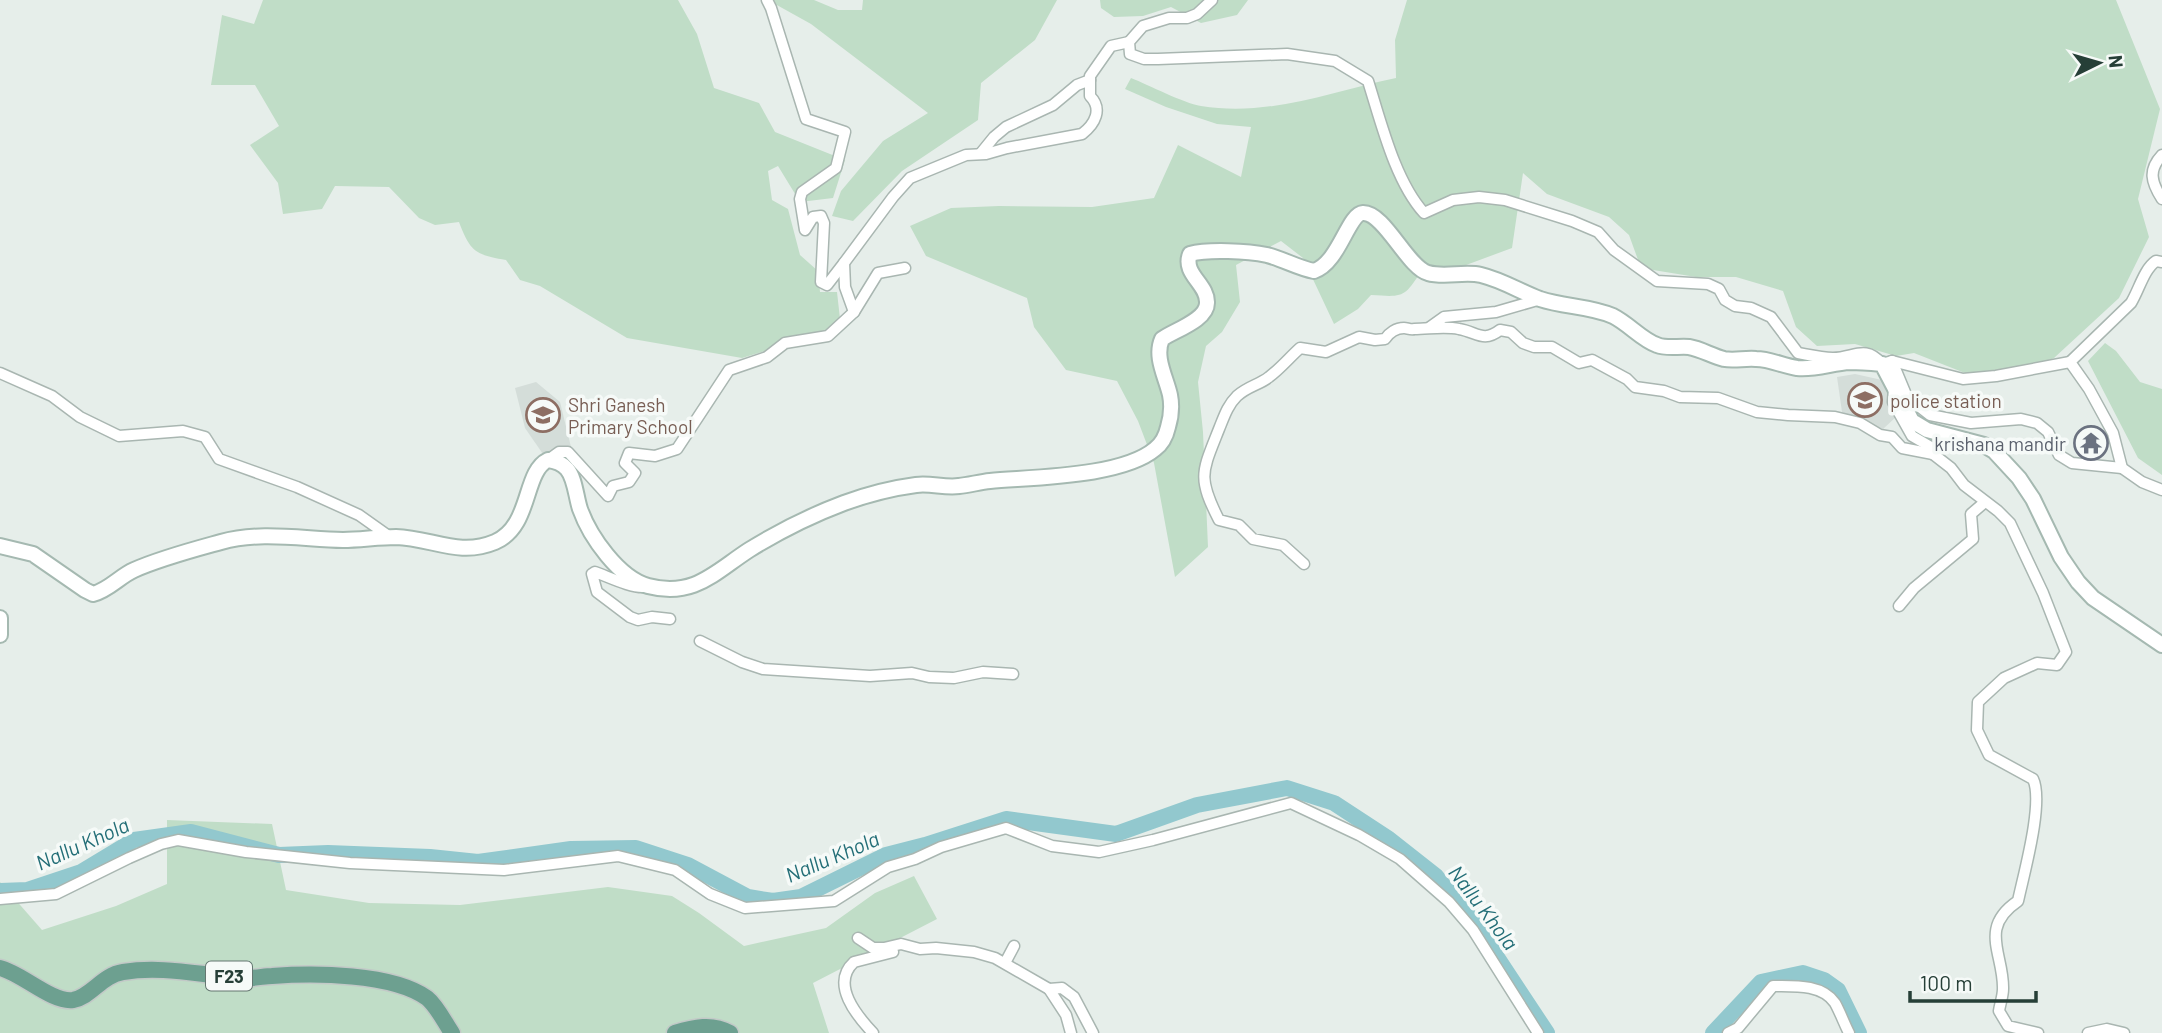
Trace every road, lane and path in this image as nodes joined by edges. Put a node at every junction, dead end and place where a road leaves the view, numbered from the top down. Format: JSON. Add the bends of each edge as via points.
{"nodes":[{"id":1,"x":766,"y":0,"type":"edge"},
{"id":2,"x":1212,"y":0,"type":"edge"},
{"id":3,"x":1129,"y":42,"type":"junction"},
{"id":4,"x":1090,"y":80,"type":"junction"},
{"id":5,"x":981,"y":153,"type":"junction"},
{"id":6,"x":2162,"y":155,"type":"edge"},
{"id":7,"x":2162,"y":199,"type":"edge"},
{"id":8,"x":2162,"y":262,"type":"edge"},
{"id":9,"x":844,"y":263,"type":"junction"},
{"id":10,"x":905,"y":268,"type":"dead end"},
{"id":11,"x":1541,"y":299,"type":"junction"},
{"id":12,"x":854,"y":312,"type":"junction"},
{"id":13,"x":1430,"y":327,"type":"junction"},
{"id":14,"x":2070,"y":362,"type":"junction"},
{"id":15,"x":1887,"y":363,"type":"junction"},
{"id":16,"x":0,"y":373,"type":"edge"},
{"id":17,"x":1894,"y":388,"type":"junction"},
{"id":18,"x":1933,"y":454,"type":"junction"},
{"id":19,"x":548,"y":460,"type":"junction"},
{"id":20,"x":2122,"y":468,"type":"junction"},
{"id":21,"x":2162,"y":490,"type":"edge"},
{"id":22,"x":1985,"y":502,"type":"junction"},
{"id":23,"x":391,"y":537,"type":"junction"},
{"id":24,"x":0,"y":546,"type":"edge"},
{"id":25,"x":1304,"y":564,"type":"dead end"},
{"id":26,"x":652,"y":587,"type":"junction"},
{"id":27,"x":1899,"y":606,"type":"dead end"},
{"id":28,"x":0,"y":618,"type":"edge"},
{"id":29,"x":670,"y":619,"type":"dead end"},
{"id":30,"x":0,"y":635,"type":"edge"},
{"id":31,"x":699,"y":641,"type":"dead end"},
{"id":32,"x":2162,"y":645,"type":"edge"},
{"id":33,"x":1013,"y":674,"type":"dead end"},
{"id":34,"x":0,"y":899,"type":"edge"},
{"id":35,"x":858,"y":938,"type":"dead end"},
{"id":36,"x":1014,"y":946,"type":"dead end"},
{"id":37,"x":914,"y":947,"type":"junction"},
{"id":38,"x":1005,"y":963,"type":"junction"},
{"id":39,"x":0,"y":968,"type":"edge"},
{"id":40,"x":1049,"y":989,"type":"junction"},
{"id":41,"x":452,"y":1033,"type":"edge"},
{"id":42,"x":675,"y":1033,"type":"edge"},
{"id":43,"x":730,"y":1033,"type":"edge"},
{"id":44,"x":873,"y":1033,"type":"edge"},
{"id":45,"x":1071,"y":1033,"type":"edge"},
{"id":46,"x":1093,"y":1033,"type":"edge"},
{"id":47,"x":1538,"y":1033,"type":"edge"},
{"id":48,"x":1728,"y":1033,"type":"edge"},
{"id":49,"x":1849,"y":1033,"type":"edge"},
{"id":50,"x":2039,"y":1033,"type":"edge"},
{"id":51,"x":2088,"y":1033,"type":"edge"},
{"id":52,"x":2124,"y":1033,"type":"edge"}],
"edges":[{"from":1,"to":9,"type":"street","via":[[806,118],[845,132],[836,168],[802,192],[800,199],[805,230],[813,217],[821,216],[824,223],[821,282],[827,285]]},
{"from":2,"to":3,"type":"street","via":[[1187,18],[1143,26]]},
{"from":3,"to":4,"type":"street","via":[[1111,46]]},
{"from":3,"to":15,"type":"street","via":[[1130,54],[1144,58],[1287,54],[1335,61],[1368,81],[1411,198],[1424,213],[1453,200],[1479,197],[1505,200],[1573,221],[1598,232],[1614,250],[1657,281],[1708,284],[1735,306],[1771,317],[1798,353],[1835,358],[1860,353]]},
{"from":4,"to":5,"type":"street","via":[[1053,105],[1006,127]]},
{"from":4,"to":5,"type":"street","via":[[1097,115],[1082,134]]},
{"from":5,"to":9,"type":"street","via":[[958,157],[910,178]]},
{"from":6,"to":7,"type":"street","via":[[2150,174]]},
{"from":8,"to":14,"type":"street","via":[[2150,265],[2131,303]]},
{"from":9,"to":12,"type":"street","via":[[845,287]]},
{"from":10,"to":12,"type":"street","via":[[878,273]]},
{"from":11,"to":13,"type":"street","via":[[1496,312],[1444,317]]},
{"from":11,"to":15,"type":"main road","via":[[1596,310],[1659,346],[1690,347],[1725,359],[1765,360],[1798,368]]},
{"from":11,"to":26,"type":"main road","via":[[1482,275],[1426,273],[1381,224],[1363,213],[1356,216],[1328,263],[1314,271],[1257,254],[1194,253],[1188,263],[1205,292],[1207,310],[1161,339],[1159,354],[1171,410],[1164,440],[1146,456],[1075,474],[957,486],[919,485],[871,495],[784,531],[694,585]]},
{"from":12,"to":19,"type":"street","via":[[828,336],[785,343],[767,356],[729,370],[677,449],[655,456],[629,453],[625,463],[635,473],[629,482],[613,486],[608,496],[568,452]]},
{"from":13,"to":18,"type":"street","via":[[1479,337],[1510,332],[1534,347],[1552,347],[1579,363],[1591,360],[1635,387],[1680,397],[1718,398],[1757,412],[1860,422],[1892,437],[1902,448]]},
{"from":13,"to":25,"type":"street","via":[[1401,327],[1385,339],[1359,337],[1326,352],[1300,348],[1266,380],[1244,390],[1223,416],[1203,476],[1205,493],[1219,520],[1239,525],[1253,539],[1283,545]]},
{"from":14,"to":15,"type":"street","via":[[1963,379]]},
{"from":14,"to":20,"type":"street","via":[[2113,433]]},
{"from":15,"to":17,"type":"main road"},
{"from":15,"to":20,"type":"street","via":[[1907,397],[1930,415],[1971,423],[2021,419],[2037,423],[2048,432],[2059,455],[2072,463]]},
{"from":16,"to":23,"type":"street","via":[[52,396],[80,417],[119,436],[183,431],[205,437],[219,459],[296,486],[359,515]]},
{"from":17,"to":18,"type":"street","via":[[1893,402],[1912,436],[1931,447]]},
{"from":17,"to":32,"type":"main road","via":[[1918,425],[1994,451],[2033,499],[2078,582],[2093,598]]},
{"from":18,"to":22,"type":"street"},
{"from":19,"to":23,"type":"main road","via":[[538,468],[514,527],[499,540],[461,549]]},
{"from":19,"to":26,"type":"main road","via":[[568,469],[589,528],[622,572]]},
{"from":20,"to":21,"type":"street"},
{"from":22,"to":27,"type":"street","via":[[1971,514],[1973,539]]},
{"from":22,"to":50,"type":"street","via":[[2010,523],[2019,538],[2066,652],[2057,665],[2037,663],[2004,678],[1978,702],[1977,730],[1989,755],[2033,779],[2037,790],[2018,901],[1996,927],[1996,948],[2003,988],[1999,1011],[2008,1026]]},
{"from":23,"to":24,"type":"main road","via":[[238,538],[131,571],[93,594],[33,554]]},
{"from":26,"to":29,"type":"street","via":[[634,588],[592,574],[597,592],[630,617]]},
{"from":28,"to":30,"type":"main road"},
{"from":31,"to":33,"type":"street","via":[[763,668],[870,676]]},
{"from":34,"to":47,"type":"street","via":[[56,894],[160,844],[178,840],[351,863],[504,870],[618,856],[675,870],[710,894],[745,908],[834,901],[888,867],[1006,828],[1052,846],[1099,852],[1291,803],[1389,852],[1449,902],[1473,930]]},
{"from":35,"to":37,"type":"street","via":[[873,947]]},
{"from":36,"to":38,"type":"street"},
{"from":37,"to":38,"type":"street","via":[[974,952]]},
{"from":37,"to":44,"type":"street","via":[[850,966],[845,981],[849,1004]]},
{"from":38,"to":40,"type":"street"},
{"from":39,"to":41,"type":"main road","number":"F23","via":[[72,1000],[108,976],[157,969],[253,978],[331,974],[390,981],[429,999]]},
{"from":40,"to":45,"type":"street","via":[[1066,1015]]},
{"from":40,"to":46,"type":"street","via":[[1062,988],[1074,997]]},
{"from":42,"to":43,"type":"main road","via":[[701,1026]]},
{"from":48,"to":49,"type":"street","via":[[1738,1028],[1773,986],[1818,990],[1833,1001]]},
{"from":51,"to":52,"type":"street","via":[[2107,1028]]}]}
